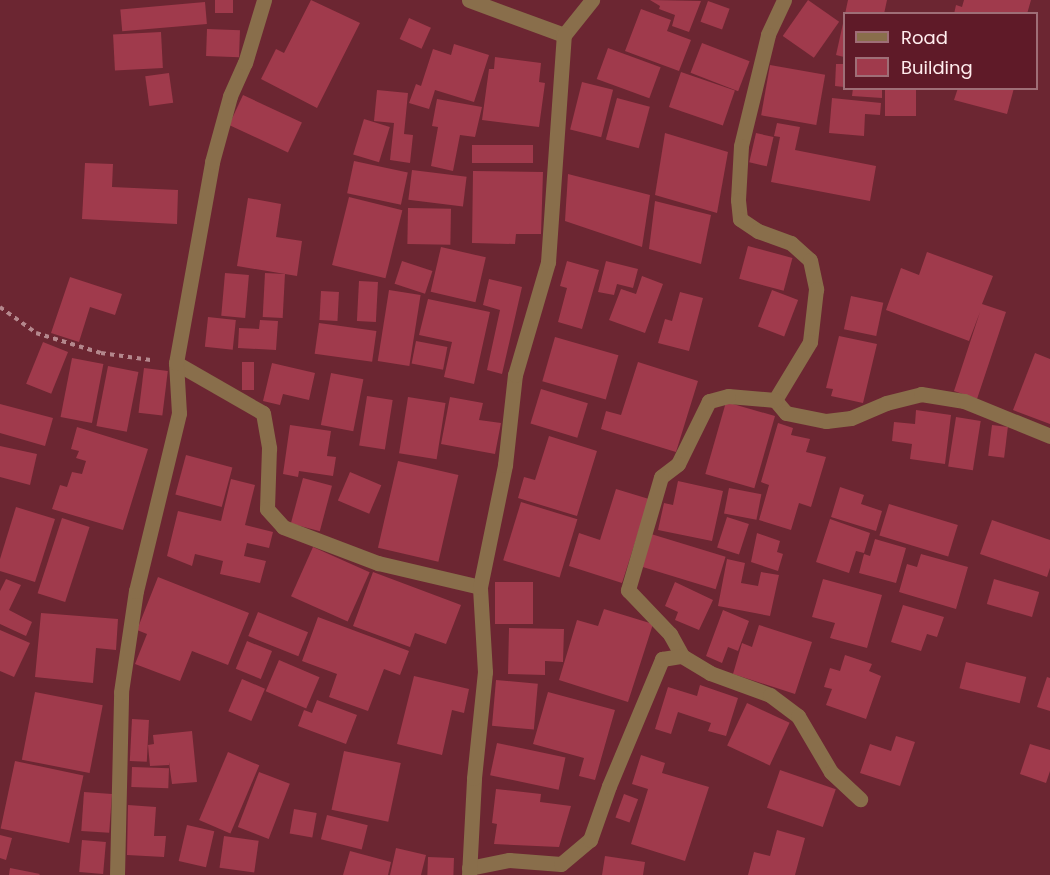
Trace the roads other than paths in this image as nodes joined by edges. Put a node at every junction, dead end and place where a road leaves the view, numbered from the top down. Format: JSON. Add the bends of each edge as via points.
{"nodes":[{"id":1,"x":264,"y":0,"type":"edge"},
{"id":2,"x":469,"y":0,"type":"edge"},
{"id":3,"x":592,"y":0,"type":"edge"},
{"id":4,"x":784,"y":0,"type":"edge"},
{"id":5,"x":564,"y":35,"type":"junction"},
{"id":6,"x":176,"y":363,"type":"junction"},
{"id":7,"x":775,"y":400,"type":"junction"},
{"id":8,"x":1050,"y":436,"type":"edge"},
{"id":9,"x":480,"y":587,"type":"junction"},
{"id":10,"x":682,"y":656,"type":"junction"},
{"id":11,"x":860,"y":799,"type":"dead end"},
{"id":12,"x":469,"y":871,"type":"edge"},
{"id":13,"x":117,"y":875,"type":"edge"}],
"edges":[{"from":1,"to":6,"type":"street","via":[[245,63],[230,96],[212,162]]},
{"from":2,"to":5,"type":"street"},
{"from":3,"to":5,"type":"street"},
{"from":4,"to":7,"type":"street","via":[[768,35],[741,147],[738,200],[741,219],[758,231],[791,243],[810,260],[816,289],[810,342]]},
{"from":5,"to":9,"type":"street","via":[[548,262],[515,375],[505,465]]},
{"from":6,"to":9,"type":"street","via":[[263,413],[269,448],[267,509],[283,527],[378,563]]},
{"from":6,"to":13,"type":"street","via":[[179,413],[136,591],[121,692]]},
{"from":7,"to":8,"type":"street","via":[[786,413],[826,421],[851,418],[921,394],[964,400]]},
{"from":7,"to":10,"type":"street","via":[[728,396],[709,401],[678,464],[661,477],[628,590],[670,634]]},
{"from":9,"to":12,"type":"street","via":[[485,672]]},
{"from":10,"to":11,"type":"street","via":[[710,673],[770,695],[798,716],[831,772]]},
{"from":10,"to":12,"type":"street","via":[[662,659],[590,840],[561,864],[509,860]]}]}
